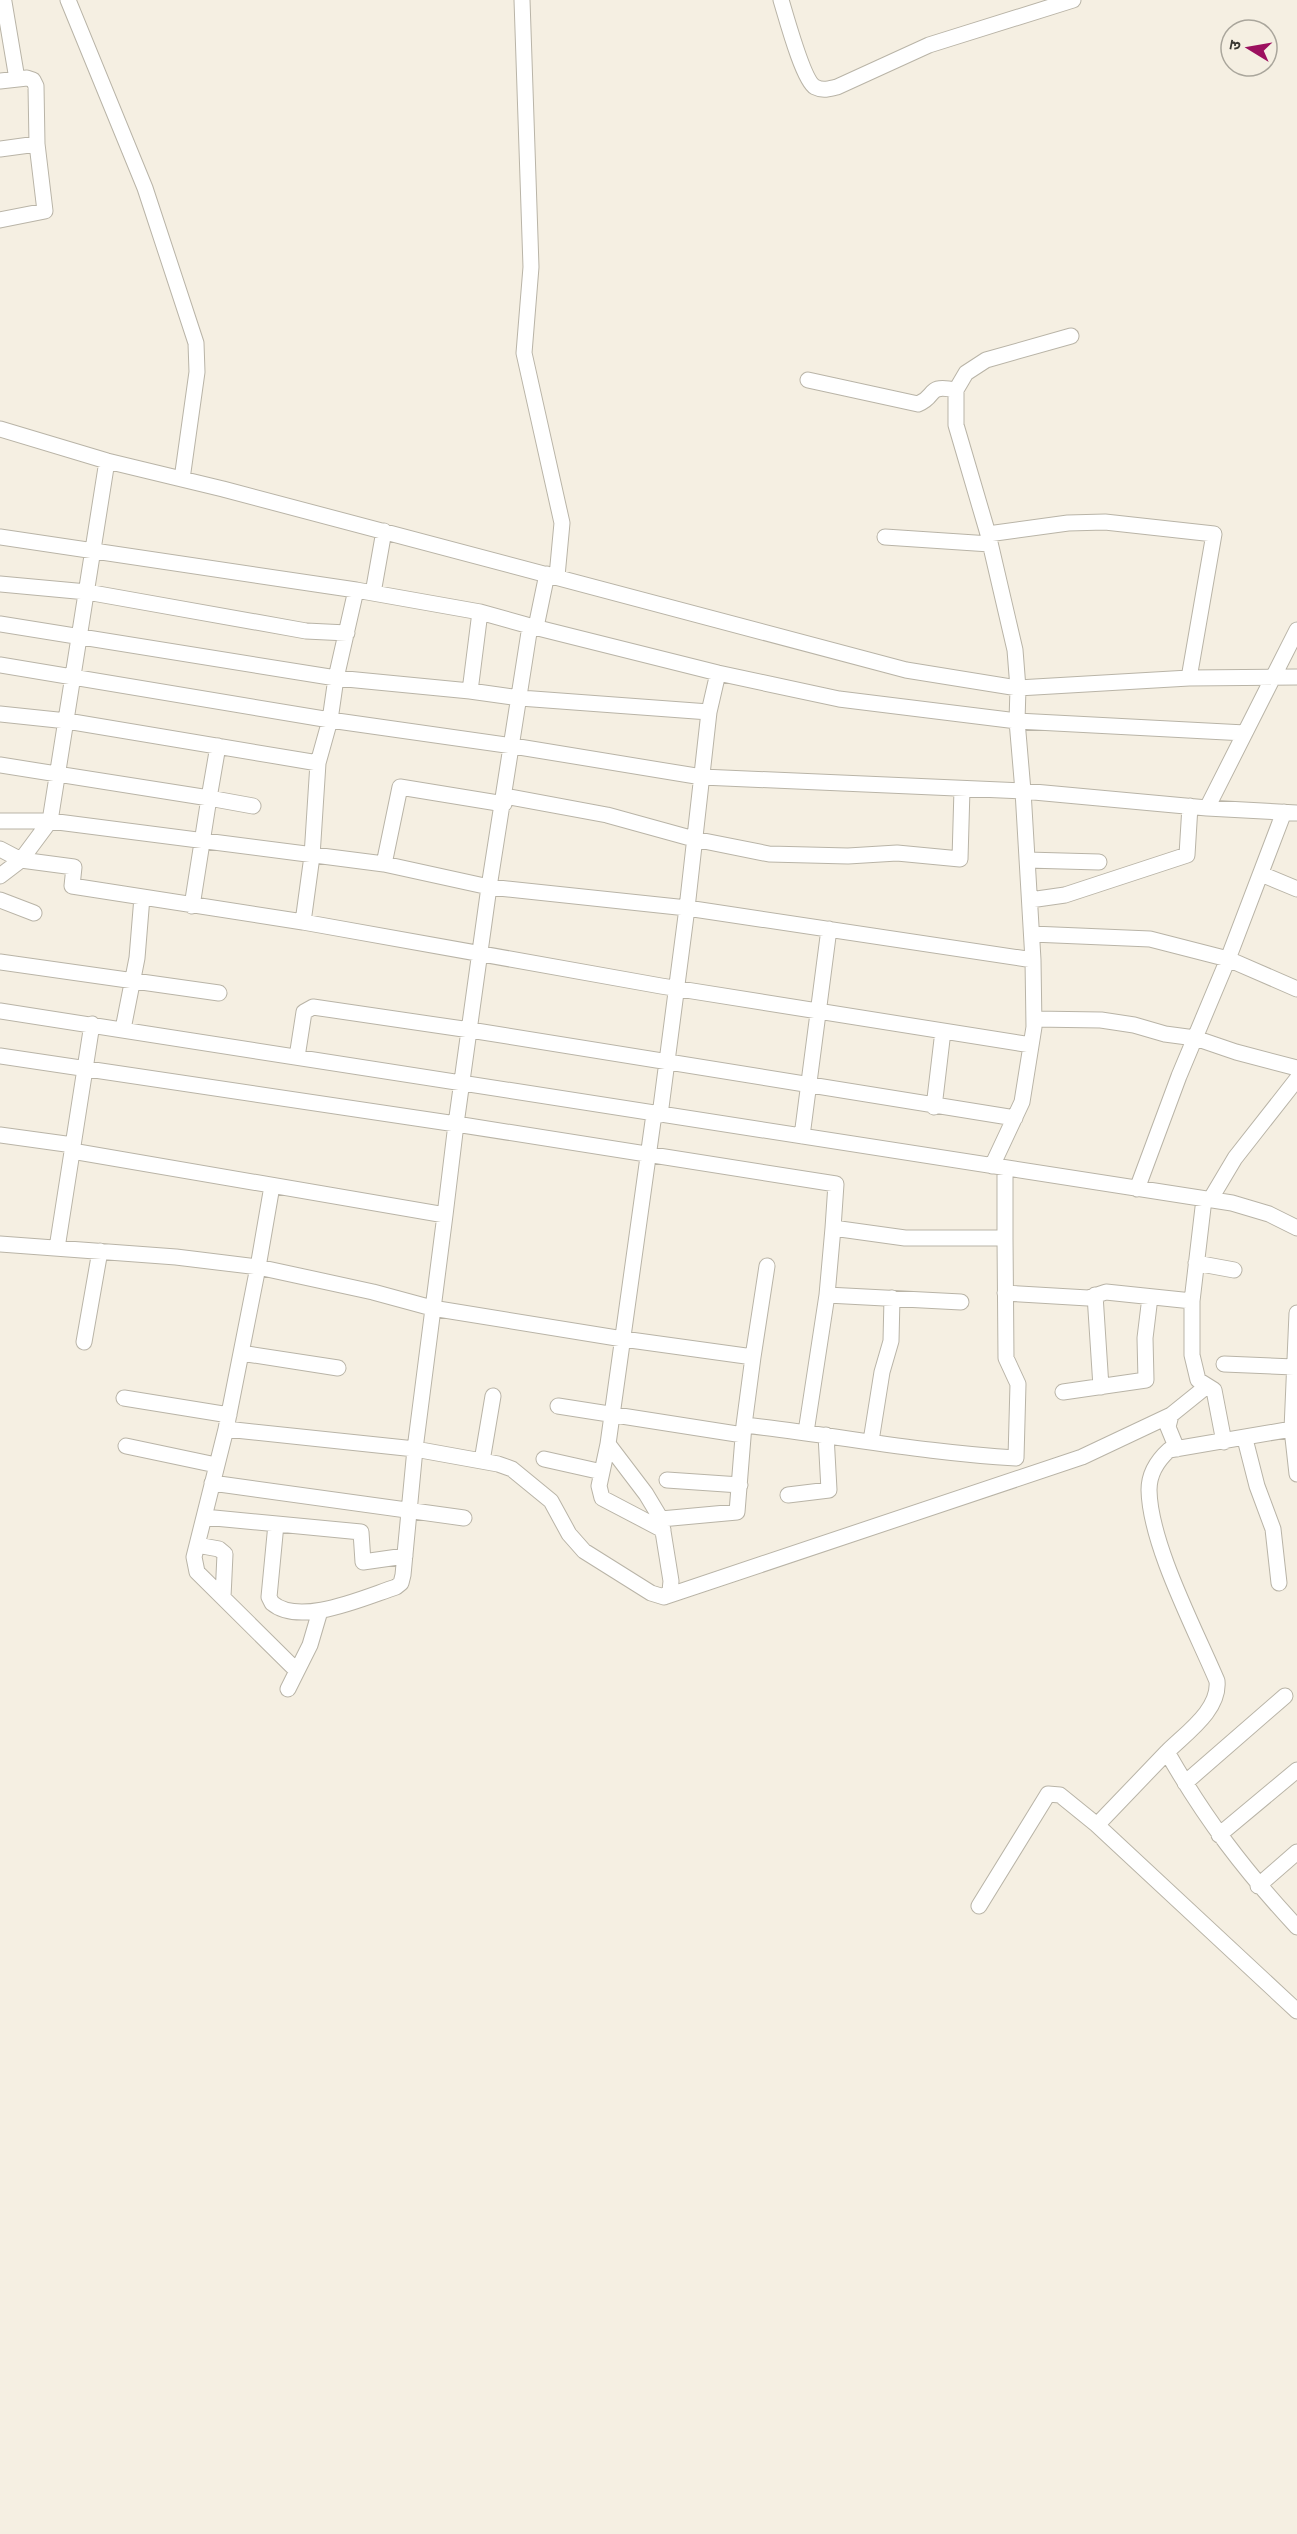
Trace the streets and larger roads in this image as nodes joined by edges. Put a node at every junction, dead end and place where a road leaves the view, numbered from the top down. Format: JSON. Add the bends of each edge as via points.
{"nodes":[{"id":1,"x":68,"y":0,"type":"edge"},
{"id":2,"x":522,"y":0,"type":"edge"},
{"id":3,"x":781,"y":0,"type":"edge"},
{"id":4,"x":1072,"y":0,"type":"edge"},
{"id":5,"x":6,"y":2,"type":"edge"},
{"id":6,"x":16,"y":79,"type":"junction"},
{"id":7,"x":0,"y":81,"type":"edge"},
{"id":8,"x":37,"y":144,"type":"junction"},
{"id":9,"x":0,"y":149,"type":"edge"},
{"id":10,"x":0,"y":220,"type":"edge"},
{"id":11,"x":1071,"y":336,"type":"dead end"},
{"id":12,"x":808,"y":380,"type":"dead end"},
{"id":13,"x":956,"y":390,"type":"junction"},
{"id":14,"x":0,"y":429,"type":"edge"},
{"id":15,"x":107,"y":461,"type":"junction"},
{"id":16,"x":182,"y":479,"type":"junction"},
{"id":17,"x":384,"y":531,"type":"junction"},
{"id":18,"x":0,"y":537,"type":"edge"},
{"id":19,"x":885,"y":537,"type":"dead end"},
{"id":20,"x":989,"y":539,"type":"junction"},
{"id":21,"x":94,"y":551,"type":"junction"},
{"id":22,"x":552,"y":575,"type":"junction"},
{"id":23,"x":0,"y":584,"type":"edge"},
{"id":24,"x":356,"y":590,"type":"junction"},
{"id":25,"x":87,"y":592,"type":"junction"},
{"id":26,"x":374,"y":593,"type":"junction"},
{"id":27,"x":480,"y":612,"type":"junction"},
{"id":28,"x":0,"y":624,"type":"edge"},
{"id":29,"x":533,"y":627,"type":"junction"},
{"id":30,"x":1297,"y":630,"type":"edge"},
{"id":31,"x":347,"y":633,"type":"junction"},
{"id":32,"x":81,"y":638,"type":"junction"},
{"id":33,"x":0,"y":665,"type":"edge"},
{"id":34,"x":718,"y":673,"type":"junction"},
{"id":35,"x":75,"y":677,"type":"junction"},
{"id":36,"x":1273,"y":677,"type":"junction"},
{"id":37,"x":1297,"y":677,"type":"edge"},
{"id":38,"x":336,"y":678,"type":"junction"},
{"id":39,"x":1190,"y":678,"type":"junction"},
{"id":40,"x":1018,"y":688,"type":"junction"},
{"id":41,"x":470,"y":691,"type":"junction"},
{"id":42,"x":520,"y":698,"type":"junction"},
{"id":43,"x":709,"y":712,"type":"junction"},
{"id":44,"x":0,"y":714,"type":"edge"},
{"id":45,"x":330,"y":720,"type":"junction"},
{"id":46,"x":1017,"y":721,"type":"junction"},
{"id":47,"x":67,"y":722,"type":"junction"},
{"id":48,"x":1245,"y":733,"type":"junction"},
{"id":49,"x":218,"y":746,"type":"junction"},
{"id":50,"x":513,"y":746,"type":"junction"},
{"id":51,"x":318,"y":763,"type":"junction"},
{"id":52,"x":0,"y":765,"type":"edge"},
{"id":53,"x":58,"y":773,"type":"junction"},
{"id":54,"x":702,"y":777,"type":"junction"},
{"id":55,"x":962,"y":789,"type":"junction"},
{"id":56,"x":1023,"y":791,"type":"junction"},
{"id":57,"x":209,"y":798,"type":"junction"},
{"id":58,"x":505,"y":800,"type":"junction"},
{"id":59,"x":253,"y":806,"type":"dead end"},
{"id":60,"x":1190,"y":806,"type":"junction"},
{"id":61,"x":1207,"y":808,"type":"junction"},
{"id":62,"x":1290,"y":812,"type":"edge"},
{"id":63,"x":0,"y":821,"type":"edge"},
{"id":64,"x":50,"y":821,"type":"junction"},
{"id":65,"x":694,"y":839,"type":"junction"},
{"id":66,"x":202,"y":842,"type":"junction"},
{"id":67,"x":0,"y":849,"type":"edge"},
{"id":68,"x":312,"y":856,"type":"junction"},
{"id":69,"x":21,"y":860,"type":"junction"},
{"id":70,"x":1027,"y":860,"type":"junction"},
{"id":71,"x":1099,"y":862,"type":"dead end"},
{"id":72,"x":384,"y":864,"type":"junction"},
{"id":73,"x":1261,"y":874,"type":"junction"},
{"id":74,"x":0,"y":875,"type":"edge"},
{"id":75,"x":489,"y":887,"type":"junction"},
{"id":76,"x":1297,"y":889,"type":"edge"},
{"id":77,"x":142,"y":897,"type":"junction"},
{"id":78,"x":0,"y":900,"type":"edge"},
{"id":79,"x":1030,"y":900,"type":"junction"},
{"id":80,"x":192,"y":906,"type":"junction"},
{"id":81,"x":687,"y":908,"type":"junction"},
{"id":82,"x":34,"y":913,"type":"dead end"},
{"id":83,"x":303,"y":922,"type":"junction"},
{"id":84,"x":830,"y":929,"type":"junction"},
{"id":85,"x":1032,"y":934,"type":"junction"},
{"id":86,"x":482,"y":953,"type":"junction"},
{"id":87,"x":1228,"y":959,"type":"junction"},
{"id":88,"x":1033,"y":960,"type":"junction"},
{"id":89,"x":0,"y":962,"type":"edge"},
{"id":90,"x":132,"y":981,"type":"junction"},
{"id":91,"x":677,"y":989,"type":"junction"},
{"id":92,"x":1297,"y":990,"type":"edge"},
{"id":93,"x":219,"y":993,"type":"dead end"},
{"id":94,"x":0,"y":1011,"type":"edge"},
{"id":95,"x":819,"y":1011,"type":"junction"},
{"id":96,"x":1034,"y":1019,"type":"junction"},
{"id":97,"x":92,"y":1024,"type":"junction"},
{"id":98,"x":123,"y":1029,"type":"junction"},
{"id":99,"x":470,"y":1030,"type":"junction"},
{"id":100,"x":943,"y":1031,"type":"junction"},
{"id":101,"x":1195,"y":1038,"type":"junction"},
{"id":102,"x":1031,"y":1045,"type":"junction"},
{"id":103,"x":0,"y":1056,"type":"edge"},
{"id":104,"x":297,"y":1057,"type":"junction"},
{"id":105,"x":667,"y":1063,"type":"junction"},
{"id":106,"x":1297,"y":1068,"type":"edge"},
{"id":107,"x":85,"y":1069,"type":"junction"},
{"id":108,"x":1297,"y":1079,"type":"edge"},
{"id":109,"x":462,"y":1084,"type":"junction"},
{"id":110,"x":809,"y":1086,"type":"junction"},
{"id":111,"x":934,"y":1107,"type":"junction"},
{"id":112,"x":657,"y":1114,"type":"junction"},
{"id":113,"x":1015,"y":1118,"type":"junction"},
{"id":114,"x":456,"y":1125,"type":"junction"},
{"id":115,"x":0,"y":1135,"type":"edge"},
{"id":116,"x":802,"y":1136,"type":"junction"},
{"id":117,"x":72,"y":1148,"type":"junction"},
{"id":118,"x":647,"y":1154,"type":"junction"},
{"id":119,"x":999,"y":1167,"type":"junction"},
{"id":120,"x":272,"y":1186,"type":"junction"},
{"id":121,"x":1137,"y":1189,"type":"junction"},
{"id":122,"x":1207,"y":1200,"type":"junction"},
{"id":123,"x":445,"y":1215,"type":"junction"},
{"id":124,"x":833,"y":1228,"type":"junction"},
{"id":125,"x":1297,"y":1228,"type":"edge"},
{"id":126,"x":1005,"y":1238,"type":"junction"},
{"id":127,"x":0,"y":1244,"type":"edge"},
{"id":128,"x":57,"y":1248,"type":"junction"},
{"id":129,"x":100,"y":1251,"type":"junction"},
{"id":130,"x":1196,"y":1263,"type":"junction"},
{"id":131,"x":767,"y":1266,"type":"dead end"},
{"id":132,"x":258,"y":1268,"type":"junction"},
{"id":133,"x":1234,"y":1270,"type":"dead end"},
{"id":134,"x":1005,"y":1293,"type":"junction"},
{"id":135,"x":827,"y":1295,"type":"junction"},
{"id":136,"x":1095,"y":1295,"type":"junction"},
{"id":137,"x":1150,"y":1297,"type":"junction"},
{"id":138,"x":892,"y":1298,"type":"junction"},
{"id":139,"x":1192,"y":1301,"type":"junction"},
{"id":140,"x":961,"y":1302,"type":"dead end"},
{"id":141,"x":432,"y":1308,"type":"junction"},
{"id":142,"x":1297,"y":1314,"type":"edge"},
{"id":143,"x":623,"y":1339,"type":"junction"},
{"id":144,"x":84,"y":1342,"type":"dead end"},
{"id":145,"x":241,"y":1353,"type":"junction"},
{"id":146,"x":753,"y":1357,"type":"junction"},
{"id":147,"x":1224,"y":1364,"type":"dead end"},
{"id":148,"x":1294,"y":1367,"type":"junction"},
{"id":149,"x":338,"y":1368,"type":"dead end"},
{"id":150,"x":1207,"y":1386,"type":"junction"},
{"id":151,"x":1101,"y":1387,"type":"junction"},
{"id":152,"x":1063,"y":1392,"type":"dead end"},
{"id":153,"x":493,"y":1396,"type":"dead end"},
{"id":154,"x":124,"y":1398,"type":"dead end"},
{"id":155,"x":558,"y":1406,"type":"dead end"},
{"id":156,"x":611,"y":1415,"type":"junction"},
{"id":157,"x":1170,"y":1415,"type":"junction"},
{"id":158,"x":227,"y":1422,"type":"junction"},
{"id":159,"x":1292,"y":1429,"type":"junction"},
{"id":160,"x":744,"y":1430,"type":"junction"},
{"id":161,"x":806,"y":1432,"type":"junction"},
{"id":162,"x":826,"y":1435,"type":"junction"},
{"id":163,"x":1245,"y":1439,"type":"junction"},
{"id":164,"x":872,"y":1441,"type":"junction"},
{"id":165,"x":1224,"y":1442,"type":"junction"},
{"id":166,"x":608,"y":1444,"type":"junction"},
{"id":167,"x":126,"y":1446,"type":"dead end"},
{"id":168,"x":415,"y":1449,"type":"junction"},
{"id":169,"x":1177,"y":1449,"type":"junction"},
{"id":170,"x":544,"y":1459,"type":"dead end"},
{"id":171,"x":482,"y":1461,"type":"junction"},
{"id":172,"x":216,"y":1465,"type":"junction"},
{"id":173,"x":602,"y":1472,"type":"junction"},
{"id":174,"x":1297,"y":1474,"type":"edge"},
{"id":175,"x":667,"y":1480,"type":"dead end"},
{"id":176,"x":212,"y":1483,"type":"junction"},
{"id":177,"x":740,"y":1485,"type":"junction"},
{"id":178,"x":788,"y":1495,"type":"dead end"},
{"id":179,"x":409,"y":1510,"type":"junction"},
{"id":180,"x":204,"y":1517,"type":"junction"},
{"id":181,"x":464,"y":1518,"type":"dead end"},
{"id":182,"x":276,"y":1524,"type":"junction"},
{"id":183,"x":662,"y":1524,"type":"junction"},
{"id":184,"x":197,"y":1545,"type":"junction"},
{"id":185,"x":405,"y":1556,"type":"junction"},
{"id":186,"x":1279,"y":1583,"type":"dead end"},
{"id":187,"x":664,"y":1597,"type":"junction"},
{"id":188,"x":223,"y":1598,"type":"junction"},
{"id":189,"x":320,"y":1611,"type":"junction"},
{"id":190,"x":297,"y":1671,"type":"junction"},
{"id":191,"x":288,"y":1689,"type":"dead end"},
{"id":192,"x":1285,"y":1696,"type":"dead end"},
{"id":193,"x":1167,"y":1752,"type":"junction"},
{"id":194,"x":1297,"y":1770,"type":"edge"},
{"id":195,"x":1185,"y":1783,"type":"junction"},
{"id":196,"x":1097,"y":1825,"type":"junction"},
{"id":197,"x":1218,"y":1835,"type":"junction"},
{"id":198,"x":1297,"y":1852,"type":"edge"},
{"id":199,"x":1258,"y":1886,"type":"junction"},
{"id":200,"x":980,"y":1906,"type":"dead end"},
{"id":201,"x":1297,"y":1927,"type":"edge"},
{"id":202,"x":1297,"y":2011,"type":"edge"}],
"edges":[{"from":1,"to":16,"type":"street","via":[[145,188],[195,343],[197,372]]},
{"from":2,"to":22,"type":"street","via":[[531,267],[524,353],[562,523]]},
{"from":3,"to":4,"type":"street","via":[[804,70],[812,86],[823,90],[929,45]]},
{"from":5,"to":6,"type":"street"},
{"from":6,"to":7,"type":"street"},
{"from":6,"to":8,"type":"street","via":[[33,80],[36,86]]},
{"from":8,"to":9,"type":"street"},
{"from":8,"to":10,"type":"street","via":[[45,211]]},
{"from":11,"to":13,"type":"street","via":[[986,360],[966,373]]},
{"from":12,"to":13,"type":"street","via":[[918,404],[937,388]]},
{"from":13,"to":20,"type":"street","via":[[956,425]]},
{"from":14,"to":15,"type":"street"},
{"from":15,"to":16,"type":"street"},
{"from":15,"to":21,"type":"street"},
{"from":16,"to":17,"type":"street"},
{"from":17,"to":22,"type":"street"},
{"from":17,"to":26,"type":"street"},
{"from":18,"to":21,"type":"street"},
{"from":19,"to":20,"type":"street"},
{"from":20,"to":39,"type":"street","via":[[1068,523],[1105,522],[1214,534]]},
{"from":20,"to":40,"type":"street","via":[[1015,650]]},
{"from":21,"to":24,"type":"street"},
{"from":21,"to":25,"type":"street"},
{"from":22,"to":29,"type":"street"},
{"from":22,"to":40,"type":"street","via":[[906,670]]},
{"from":23,"to":25,"type":"street"},
{"from":24,"to":26,"type":"street"},
{"from":24,"to":31,"type":"street"},
{"from":25,"to":31,"type":"street","via":[[306,631]]},
{"from":25,"to":32,"type":"street"},
{"from":26,"to":27,"type":"street"},
{"from":27,"to":29,"type":"street"},
{"from":27,"to":41,"type":"street"},
{"from":28,"to":32,"type":"street"},
{"from":29,"to":34,"type":"street"},
{"from":29,"to":42,"type":"street"},
{"from":30,"to":36,"type":"street"},
{"from":31,"to":38,"type":"street"},
{"from":32,"to":35,"type":"street"},
{"from":32,"to":38,"type":"street"},
{"from":33,"to":35,"type":"street"},
{"from":34,"to":43,"type":"street"},
{"from":34,"to":46,"type":"street","via":[[838,699]]},
{"from":35,"to":45,"type":"street"},
{"from":35,"to":47,"type":"street"},
{"from":36,"to":37,"type":"street"},
{"from":36,"to":39,"type":"street"},
{"from":36,"to":48,"type":"street"},
{"from":38,"to":41,"type":"street"},
{"from":38,"to":45,"type":"street"},
{"from":39,"to":40,"type":"street"},
{"from":40,"to":46,"type":"street"},
{"from":41,"to":42,"type":"street"},
{"from":42,"to":43,"type":"street"},
{"from":42,"to":50,"type":"street"},
{"from":43,"to":54,"type":"street"},
{"from":44,"to":47,"type":"street"},
{"from":45,"to":50,"type":"street"},
{"from":45,"to":51,"type":"street"},
{"from":46,"to":48,"type":"street"},
{"from":46,"to":56,"type":"street"},
{"from":47,"to":49,"type":"street"},
{"from":47,"to":53,"type":"street"},
{"from":48,"to":61,"type":"street"},
{"from":49,"to":51,"type":"street"},
{"from":49,"to":57,"type":"street"},
{"from":50,"to":54,"type":"street"},
{"from":50,"to":58,"type":"street"},
{"from":51,"to":68,"type":"street"},
{"from":52,"to":53,"type":"street"},
{"from":53,"to":57,"type":"street"},
{"from":53,"to":64,"type":"street"},
{"from":54,"to":55,"type":"street"},
{"from":54,"to":65,"type":"street"},
{"from":55,"to":56,"type":"street"},
{"from":55,"to":65,"type":"street","via":[[960,859],[897,853],[769,854]]},
{"from":56,"to":60,"type":"street"},
{"from":56,"to":70,"type":"street"},
{"from":57,"to":59,"type":"street"},
{"from":57,"to":66,"type":"street"},
{"from":58,"to":65,"type":"street","via":[[607,815]]},
{"from":58,"to":72,"type":"street","via":[[400,787]]},
{"from":58,"to":75,"type":"street"},
{"from":60,"to":61,"type":"street"},
{"from":60,"to":79,"type":"street","via":[[1187,855],[1065,895]]},
{"from":61,"to":62,"type":"street"},
{"from":62,"to":73,"type":"street"},
{"from":63,"to":64,"type":"street"},
{"from":64,"to":66,"type":"street"},
{"from":64,"to":69,"type":"street"},
{"from":65,"to":81,"type":"street"},
{"from":66,"to":68,"type":"street"},
{"from":66,"to":80,"type":"street"},
{"from":67,"to":69,"type":"street"},
{"from":68,"to":72,"type":"street"},
{"from":68,"to":83,"type":"street"},
{"from":69,"to":74,"type":"street"},
{"from":69,"to":77,"type":"street","via":[[74,867],[72,886]]},
{"from":70,"to":71,"type":"street"},
{"from":70,"to":79,"type":"street"},
{"from":72,"to":75,"type":"street"},
{"from":73,"to":76,"type":"street"},
{"from":73,"to":87,"type":"street"},
{"from":75,"to":81,"type":"street"},
{"from":75,"to":86,"type":"street"},
{"from":77,"to":80,"type":"street"},
{"from":77,"to":90,"type":"street"},
{"from":78,"to":82,"type":"street"},
{"from":79,"to":85,"type":"street"},
{"from":80,"to":83,"type":"street"},
{"from":81,"to":84,"type":"street"},
{"from":81,"to":91,"type":"street"},
{"from":83,"to":86,"type":"street"},
{"from":84,"to":88,"type":"street"},
{"from":84,"to":95,"type":"street"},
{"from":85,"to":87,"type":"street","via":[[1150,939]]},
{"from":85,"to":88,"type":"street"},
{"from":86,"to":91,"type":"street"},
{"from":86,"to":99,"type":"street"},
{"from":87,"to":92,"type":"street"},
{"from":87,"to":101,"type":"street"},
{"from":88,"to":96,"type":"street"},
{"from":89,"to":90,"type":"street"},
{"from":90,"to":93,"type":"street"},
{"from":90,"to":98,"type":"street"},
{"from":91,"to":95,"type":"street"},
{"from":91,"to":105,"type":"street"},
{"from":94,"to":97,"type":"street"},
{"from":95,"to":100,"type":"street"},
{"from":95,"to":110,"type":"street"},
{"from":96,"to":101,"type":"street","via":[[1101,1020]]},
{"from":96,"to":102,"type":"street"},
{"from":97,"to":98,"type":"street"},
{"from":97,"to":107,"type":"street"},
{"from":98,"to":104,"type":"street"},
{"from":99,"to":104,"type":"street","via":[[308,1008],[304,1012]]},
{"from":99,"to":105,"type":"street"},
{"from":99,"to":109,"type":"street"},
{"from":100,"to":102,"type":"street"},
{"from":100,"to":111,"type":"street"},
{"from":101,"to":106,"type":"street"},
{"from":101,"to":121,"type":"street"},
{"from":102,"to":113,"type":"street","via":[[1022,1102]]},
{"from":103,"to":107,"type":"street"},
{"from":104,"to":109,"type":"street"},
{"from":105,"to":110,"type":"street"},
{"from":105,"to":112,"type":"street"},
{"from":107,"to":114,"type":"street"},
{"from":107,"to":117,"type":"street"},
{"from":108,"to":122,"type":"street"},
{"from":109,"to":112,"type":"street"},
{"from":109,"to":114,"type":"street"},
{"from":110,"to":111,"type":"street"},
{"from":110,"to":116,"type":"street"},
{"from":111,"to":113,"type":"street"},
{"from":112,"to":116,"type":"street"},
{"from":112,"to":118,"type":"street"},
{"from":113,"to":119,"type":"street"},
{"from":114,"to":118,"type":"street"},
{"from":114,"to":123,"type":"street"},
{"from":115,"to":117,"type":"street"},
{"from":116,"to":119,"type":"street"},
{"from":117,"to":120,"type":"street"},
{"from":117,"to":128,"type":"street"},
{"from":118,"to":124,"type":"street","via":[[836,1184]]},
{"from":118,"to":143,"type":"street"},
{"from":119,"to":121,"type":"street"},
{"from":119,"to":126,"type":"street"},
{"from":120,"to":123,"type":"street"},
{"from":120,"to":132,"type":"street"},
{"from":121,"to":122,"type":"street"},
{"from":122,"to":125,"type":"street","via":[[1269,1214]]},
{"from":122,"to":130,"type":"street"},
{"from":123,"to":141,"type":"street"},
{"from":124,"to":126,"type":"street","via":[[905,1238]]},
{"from":124,"to":135,"type":"street"},
{"from":126,"to":134,"type":"street"},
{"from":127,"to":128,"type":"street"},
{"from":128,"to":129,"type":"street"},
{"from":129,"to":132,"type":"street"},
{"from":129,"to":144,"type":"street"},
{"from":130,"to":133,"type":"street"},
{"from":130,"to":139,"type":"street"},
{"from":131,"to":146,"type":"street"},
{"from":132,"to":141,"type":"street"},
{"from":132,"to":145,"type":"street"},
{"from":134,"to":136,"type":"street","via":[[1088,1298]]},
{"from":134,"to":164,"type":"street","via":[[1006,1358],[1018,1384],[1016,1458],[957,1455]]},
{"from":135,"to":138,"type":"street"},
{"from":135,"to":161,"type":"street"},
{"from":136,"to":137,"type":"street","via":[[1106,1292]]},
{"from":136,"to":151,"type":"street"},
{"from":137,"to":139,"type":"street"},
{"from":137,"to":151,"type":"street","via":[[1145,1338],[1146,1380]]},
{"from":138,"to":140,"type":"street"},
{"from":138,"to":164,"type":"street","via":[[891,1341],[882,1372]]},
{"from":139,"to":150,"type":"street","via":[[1192,1355],[1198,1380]]},
{"from":141,"to":143,"type":"street"},
{"from":141,"to":168,"type":"street"},
{"from":142,"to":148,"type":"street"},
{"from":143,"to":146,"type":"street"},
{"from":143,"to":156,"type":"street"},
{"from":145,"to":149,"type":"street"},
{"from":145,"to":158,"type":"street"},
{"from":146,"to":160,"type":"street"},
{"from":147,"to":148,"type":"street"},
{"from":148,"to":159,"type":"street"},
{"from":150,"to":157,"type":"street"},
{"from":150,"to":165,"type":"street","via":[[1214,1390]]},
{"from":151,"to":152,"type":"street"},
{"from":153,"to":171,"type":"street"},
{"from":154,"to":158,"type":"street"},
{"from":155,"to":156,"type":"street"},
{"from":156,"to":160,"type":"street"},
{"from":156,"to":166,"type":"street"},
{"from":157,"to":169,"type":"street","via":[[1168,1427]]},
{"from":157,"to":187,"type":"street","via":[[1082,1457]]},
{"from":158,"to":168,"type":"street"},
{"from":158,"to":172,"type":"street"},
{"from":159,"to":163,"type":"street"},
{"from":159,"to":174,"type":"street"},
{"from":160,"to":161,"type":"street"},
{"from":160,"to":177,"type":"street"},
{"from":161,"to":162,"type":"street"},
{"from":162,"to":164,"type":"street"},
{"from":162,"to":178,"type":"street","via":[[829,1490]]},
{"from":163,"to":165,"type":"street"},
{"from":163,"to":186,"type":"street","via":[[1273,1529]]},
{"from":165,"to":169,"type":"street"},
{"from":166,"to":173,"type":"street"},
{"from":166,"to":183,"type":"street","via":[[646,1494]]},
{"from":167,"to":172,"type":"street"},
{"from":168,"to":171,"type":"street"},
{"from":168,"to":179,"type":"street"},
{"from":169,"to":193,"type":"street","via":[[1169,1450],[1158,1460],[1149,1488],[1152,1510],[1163,1552],[1217,1681],[1218,1692],[1212,1706]]},
{"from":170,"to":173,"type":"street"},
{"from":171,"to":187,"type":"street","via":[[512,1469],[524,1477],[551,1501],[569,1534],[584,1551],[651,1593]]},
{"from":172,"to":176,"type":"street"},
{"from":173,"to":183,"type":"street","via":[[602,1498]]},
{"from":175,"to":177,"type":"street"},
{"from":176,"to":179,"type":"street"},
{"from":176,"to":180,"type":"street"},
{"from":177,"to":183,"type":"street","via":[[736,1512]]},
{"from":179,"to":181,"type":"street"},
{"from":179,"to":185,"type":"street"},
{"from":180,"to":182,"type":"street"},
{"from":180,"to":184,"type":"street"},
{"from":182,"to":185,"type":"street","via":[[362,1532],[363,1562]]},
{"from":182,"to":189,"type":"street","via":[[269,1597],[272,1604],[285,1610]]},
{"from":183,"to":187,"type":"street","via":[[671,1581],[670,1591]]},
{"from":184,"to":188,"type":"street","via":[[197,1572]]},
{"from":184,"to":188,"type":"street","via":[[225,1554]]},
{"from":185,"to":189,"type":"street","via":[[401,1583],[396,1587]]},
{"from":188,"to":190,"type":"street"},
{"from":189,"to":190,"type":"street"},
{"from":190,"to":191,"type":"street"},
{"from":192,"to":195,"type":"street"},
{"from":193,"to":195,"type":"street"},
{"from":193,"to":196,"type":"street"},
{"from":194,"to":197,"type":"street"},
{"from":195,"to":197,"type":"street"},
{"from":196,"to":200,"type":"street","via":[[1060,1795],[1048,1794]]},
{"from":196,"to":202,"type":"street"},
{"from":197,"to":199,"type":"street"},
{"from":198,"to":199,"type":"street"},
{"from":199,"to":201,"type":"street"}]}
